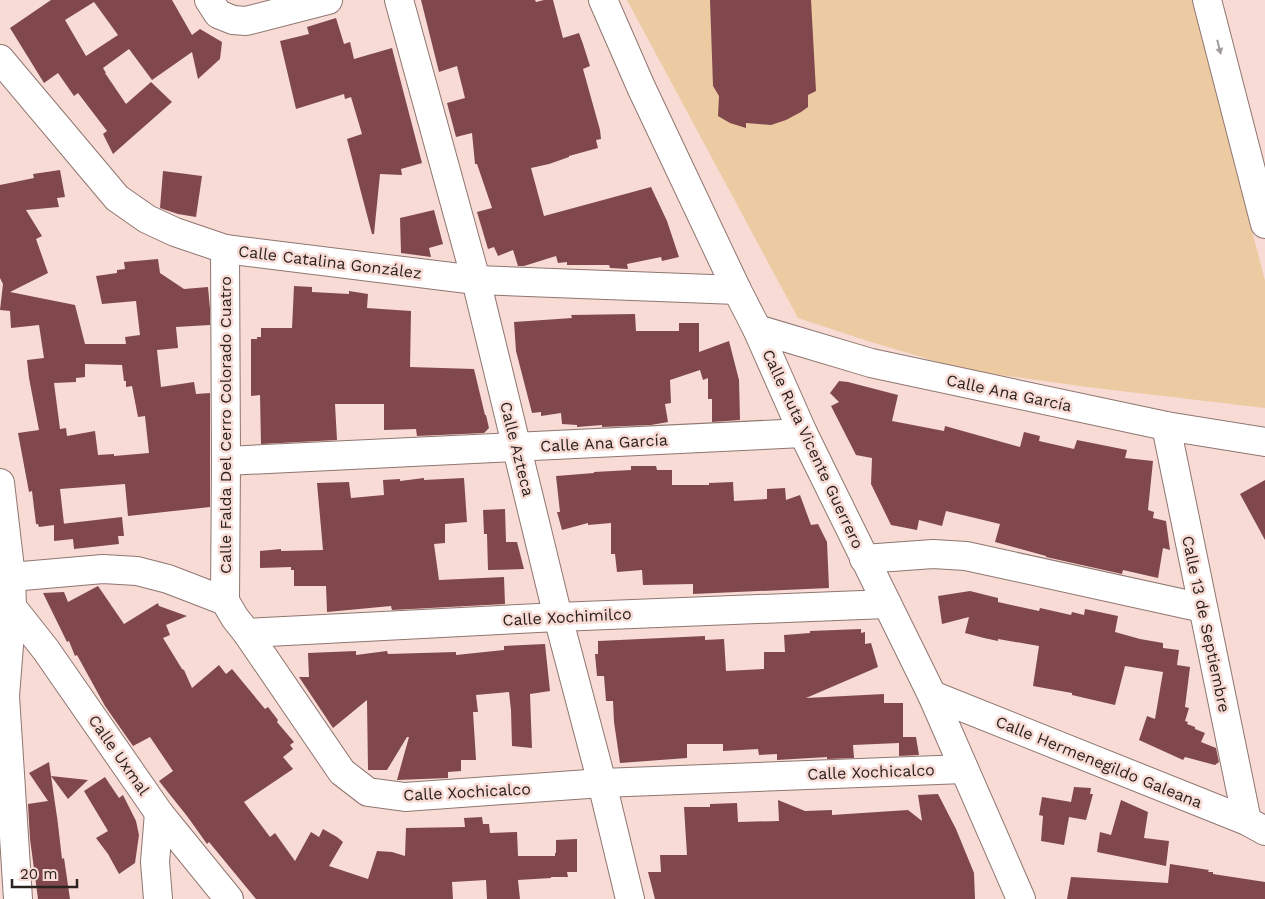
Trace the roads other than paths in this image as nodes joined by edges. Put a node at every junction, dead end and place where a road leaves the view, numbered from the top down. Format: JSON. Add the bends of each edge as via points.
{"nodes":[{"id":1,"x":209,"y":0,"type":"edge"},
{"id":2,"x":328,"y":0,"type":"edge"},
{"id":3,"x":399,"y":0,"type":"edge"},
{"id":4,"x":603,"y":0,"type":"edge"},
{"id":5,"x":1207,"y":0,"type":"edge"},
{"id":6,"x":0,"y":59,"type":"edge"},
{"id":7,"x":1265,"y":224,"type":"edge"},
{"id":8,"x":226,"y":249,"type":"junction"},
{"id":9,"x":476,"y":280,"type":"junction"},
{"id":10,"x":737,"y":290,"type":"junction"},
{"id":11,"x":757,"y":329,"type":"junction"},
{"id":12,"x":1166,"y":426,"type":"junction"},
{"id":13,"x":803,"y":433,"type":"junction"},
{"id":14,"x":1265,"y":442,"type":"edge"},
{"id":15,"x":516,"y":448,"type":"junction"},
{"id":16,"x":226,"y":461,"type":"junction"},
{"id":17,"x":0,"y":483,"type":"edge"},
{"id":18,"x":864,"y":559,"type":"junction"},
{"id":19,"x":11,"y":576,"type":"junction"},
{"id":20,"x":225,"y":601,"type":"junction"},
{"id":21,"x":887,"y":604,"type":"junction"},
{"id":22,"x":12,"y":607,"type":"junction"},
{"id":23,"x":1203,"y":608,"type":"junction"},
{"id":24,"x":558,"y":618,"type":"junction"},
{"id":25,"x":247,"y":633,"type":"junction"},
{"id":26,"x":932,"y":695,"type":"junction"},
{"id":27,"x":964,"y":768,"type":"junction"},
{"id":28,"x":602,"y":783,"type":"junction"},
{"id":29,"x":160,"y":813,"type":"junction"},
{"id":30,"x":1256,"y":826,"type":"edge"},
{"id":31,"x":18,"y":899,"type":"edge"},
{"id":32,"x":158,"y":899,"type":"edge"},
{"id":33,"x":229,"y":899,"type":"edge"},
{"id":34,"x":630,"y":899,"type":"edge"},
{"id":35,"x":1021,"y":899,"type":"edge"}],
"edges":[{"from":1,"to":2,"type":"street","via":[[218,14],[246,21]]},
{"from":3,"to":9,"type":"street","name":"Calle Azteca"},
{"from":4,"to":10,"type":"street","name":"Calle Ruta Vicente Guerrero"},
{"from":5,"to":7,"type":"street","one_way":true},
{"from":6,"to":8,"type":"street","name":"Calle Catalina González","via":[[117,198],[175,232]]},
{"from":8,"to":9,"type":"street","name":"Calle Catalina González"},
{"from":8,"to":16,"type":"street","name":"Calle Falda Del Cerro Colorado Cuatro"},
{"from":9,"to":10,"type":"street","name":"Calle Catalina González"},
{"from":9,"to":15,"type":"street","name":"Calle Azteca"},
{"from":10,"to":11,"type":"street","name":"Calle Ruta Vicente Guerrero"},
{"from":11,"to":12,"type":"street","name":"Calle Ana García","via":[[871,363]]},
{"from":11,"to":13,"type":"street","name":"Calle Ruta Vicente Guerrero"},
{"from":12,"to":14,"type":"street","name":"Calle Ana García"},
{"from":12,"to":23,"type":"street","name":"Calle 13 de Septiembre"},
{"from":13,"to":15,"type":"street","name":"Calle Ana García"},
{"from":13,"to":18,"type":"street","name":"Calle Ruta Vicente Guerrero"},
{"from":15,"to":16,"type":"street","name":"Calle Ana García"},
{"from":15,"to":24,"type":"street","name":"Calle Azteca"},
{"from":16,"to":20,"type":"street","name":"Calle Falda Del Cerro Colorado Cuatro"},
{"from":17,"to":19,"type":"street"},
{"from":18,"to":21,"type":"street","name":"Calle Ruta Vicente Guerrero"},
{"from":18,"to":23,"type":"street","via":[[933,554],[966,556]]},
{"from":19,"to":20,"type":"street","via":[[103,569],[137,571]]},
{"from":19,"to":22,"type":"street"},
{"from":20,"to":25,"type":"street","name":"Calle Xochicalco"},
{"from":21,"to":24,"type":"street","name":"Calle Xochimilco"},
{"from":21,"to":26,"type":"street","name":"Calle Ruta Vicente Guerrero"},
{"from":22,"to":29,"type":"street","name":"Calle Uxmal","via":[[46,650]]},
{"from":22,"to":31,"type":"street","via":[[5,696]]},
{"from":23,"to":30,"type":"street","name":"Calle 13 de Septiembre"},
{"from":24,"to":25,"type":"street","name":"Calle Xochimilco"},
{"from":24,"to":28,"type":"street","name":"Calle Azteca"},
{"from":25,"to":28,"type":"street","name":"Calle Xochicalco","via":[[342,772],[368,792],[405,798]]},
{"from":26,"to":27,"type":"street","name":"Calle Ruta Vicente Guerrero"},
{"from":26,"to":30,"type":"street","name":"Calle Hermenegildo Galeana"},
{"from":27,"to":28,"type":"street","name":"Calle Xochicalco"},
{"from":27,"to":35,"type":"street","name":"Calle Ruta Vicente Guerrero"},
{"from":28,"to":34,"type":"street","name":"Calle Azteca"},
{"from":29,"to":32,"type":"street","via":[[155,862]]},
{"from":29,"to":33,"type":"street","name":"Calle Uxmal"}]}
